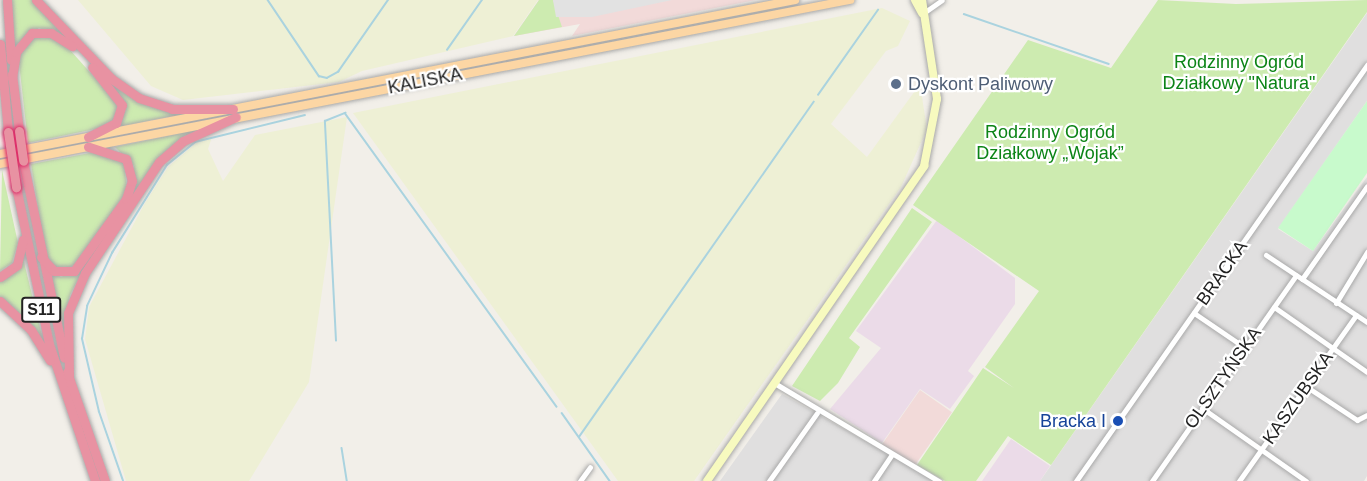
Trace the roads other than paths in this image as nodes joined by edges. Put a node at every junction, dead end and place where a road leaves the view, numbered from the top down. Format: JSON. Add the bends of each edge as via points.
{"nodes":[{"id":1,"x":7,"y":0,"type":"edge"},
{"id":2,"x":36,"y":0,"type":"edge"},
{"id":3,"x":795,"y":0,"type":"edge"},
{"id":4,"x":850,"y":0,"type":"edge"},
{"id":5,"x":915,"y":0,"type":"edge"},
{"id":6,"x":922,"y":0,"type":"edge"},
{"id":7,"x":942,"y":0,"type":"edge"},
{"id":8,"x":922,"y":14,"type":"junction"},
{"id":9,"x":0,"y":44,"type":"edge"},
{"id":10,"x":1367,"y":65,"type":"edge"},
{"id":11,"x":1,"y":67,"type":"edge"},
{"id":12,"x":12,"y":78,"type":"junction"},
{"id":13,"x":235,"y":113,"type":"junction"},
{"id":14,"x":88,"y":142,"type":"junction"},
{"id":15,"x":0,"y":154,"type":"edge"},
{"id":16,"x":0,"y":164,"type":"edge"},
{"id":17,"x":1367,"y":186,"type":"edge"},
{"id":18,"x":22,"y":187,"type":"junction"},
{"id":19,"x":24,"y":235,"type":"junction"},
{"id":20,"x":38,"y":252,"type":"junction"},
{"id":21,"x":1367,"y":252,"type":"edge"},
{"id":22,"x":1266,"y":255,"type":"dead end"},
{"id":23,"x":1296,"y":275,"type":"junction"},
{"id":24,"x":0,"y":277,"type":"edge"},
{"id":25,"x":1302,"y":279,"type":"junction"},
{"id":26,"x":0,"y":301,"type":"edge"},
{"id":27,"x":1336,"y":303,"type":"junction"},
{"id":28,"x":1274,"y":307,"type":"junction"},
{"id":29,"x":1194,"y":313,"type":"junction"},
{"id":30,"x":1356,"y":315,"type":"junction"},
{"id":31,"x":1367,"y":322,"type":"edge"},
{"id":32,"x":1244,"y":347,"type":"junction"},
{"id":33,"x":1333,"y":348,"type":"junction"},
{"id":34,"x":1367,"y":372,"type":"edge"},
{"id":35,"x":69,"y":376,"type":"junction"},
{"id":36,"x":61,"y":384,"type":"junction"},
{"id":37,"x":776,"y":384,"type":"junction"},
{"id":38,"x":1307,"y":387,"type":"junction"},
{"id":39,"x":1202,"y":408,"type":"junction"},
{"id":40,"x":817,"y":413,"type":"junction"},
{"id":41,"x":1367,"y":415,"type":"edge"},
{"id":42,"x":1261,"y":450,"type":"junction"},
{"id":43,"x":892,"y":454,"type":"junction"},
{"id":44,"x":590,"y":467,"type":"dead end"},
{"id":45,"x":95,"y":481,"type":"edge"},
{"id":46,"x":105,"y":481,"type":"edge"},
{"id":47,"x":580,"y":481,"type":"edge"},
{"id":48,"x":707,"y":481,"type":"edge"},
{"id":49,"x":769,"y":481,"type":"edge"},
{"id":50,"x":874,"y":481,"type":"edge"},
{"id":51,"x":939,"y":481,"type":"edge"},
{"id":52,"x":1076,"y":481,"type":"edge"},
{"id":53,"x":1152,"y":481,"type":"edge"},
{"id":54,"x":1239,"y":481,"type":"edge"},
{"id":55,"x":1306,"y":481,"type":"edge"}],
"edges":[{"from":1,"to":12,"type":"highway","number":"S11"},
{"from":2,"to":13,"type":"highway","via":[[112,79],[139,98],[183,110]]},
{"from":3,"to":13,"type":"main road","name":"KALISKA"},
{"from":4,"to":13,"type":"main road","name":"KALISKA"},
{"from":5,"to":8,"type":"street"},
{"from":6,"to":8,"type":"street"},
{"from":7,"to":8,"type":"street"},
{"from":8,"to":37,"type":"street","via":[[937,99],[924,166]]},
{"from":9,"to":11,"type":"highway","number":"S11"},
{"from":10,"to":29,"type":"street","name":"BRACKA"},
{"from":11,"to":18,"type":"highway","number":"S11","bridge":true,"via":[[8,132]]},
{"from":12,"to":14,"type":"highway","via":[[16,52],[26,36],[45,31],[66,40],[122,105],[116,123]]},
{"from":12,"to":18,"type":"highway","number":"S11","bridge":true},
{"from":13,"to":14,"type":"main road","name":"KALISKA"},
{"from":13,"to":35,"type":"highway","via":[[183,141],[159,162],[85,273],[68,313]]},
{"from":14,"to":15,"type":"main road","name":"KALISKA"},
{"from":14,"to":16,"type":"main road","name":"KALISKA"},
{"from":14,"to":20,"type":"highway","via":[[126,159],[132,180],[126,199],[74,271],[54,271]]},
{"from":17,"to":25,"type":"street"},
{"from":18,"to":19,"type":"highway","number":"S11"},
{"from":18,"to":20,"type":"highway","number":"S11"},
{"from":19,"to":24,"type":"highway","via":[[16,265]]},
{"from":19,"to":36,"type":"highway","number":"S11"},
{"from":20,"to":35,"type":"highway","number":"S11"},
{"from":21,"to":27,"type":"street"},
{"from":22,"to":23,"type":"street"},
{"from":23,"to":25,"type":"street"},
{"from":23,"to":28,"type":"street","name":"OLSZTYŃSKA"},
{"from":25,"to":27,"type":"street"},
{"from":26,"to":36,"type":"highway","via":[[35,335]]},
{"from":27,"to":30,"type":"street"},
{"from":28,"to":32,"type":"street","name":"OLSZTYŃSKA"},
{"from":28,"to":33,"type":"street"},
{"from":29,"to":32,"type":"street"},
{"from":29,"to":52,"type":"street","name":"BRACKA"},
{"from":30,"to":31,"type":"street"},
{"from":30,"to":33,"type":"street","name":"KASZUBSKA"},
{"from":32,"to":39,"type":"street","name":"OLSZTYŃSKA"},
{"from":33,"to":34,"type":"street"},
{"from":33,"to":38,"type":"street","name":"KASZUBSKA"},
{"from":35,"to":46,"type":"highway","number":"S11"},
{"from":36,"to":45,"type":"highway","number":"S11"},
{"from":37,"to":40,"type":"street"},
{"from":37,"to":48,"type":"street"},
{"from":38,"to":41,"type":"street","via":[[1360,421]]},
{"from":38,"to":42,"type":"street","name":"KASZUBSKA"},
{"from":39,"to":42,"type":"street"},
{"from":39,"to":53,"type":"street","name":"OLSZTYŃSKA"},
{"from":40,"to":43,"type":"street"},
{"from":40,"to":49,"type":"street"},
{"from":42,"to":54,"type":"street","name":"KASZUBSKA"},
{"from":42,"to":55,"type":"street"},
{"from":43,"to":50,"type":"street"},
{"from":43,"to":51,"type":"street"},
{"from":44,"to":47,"type":"street"}]}
